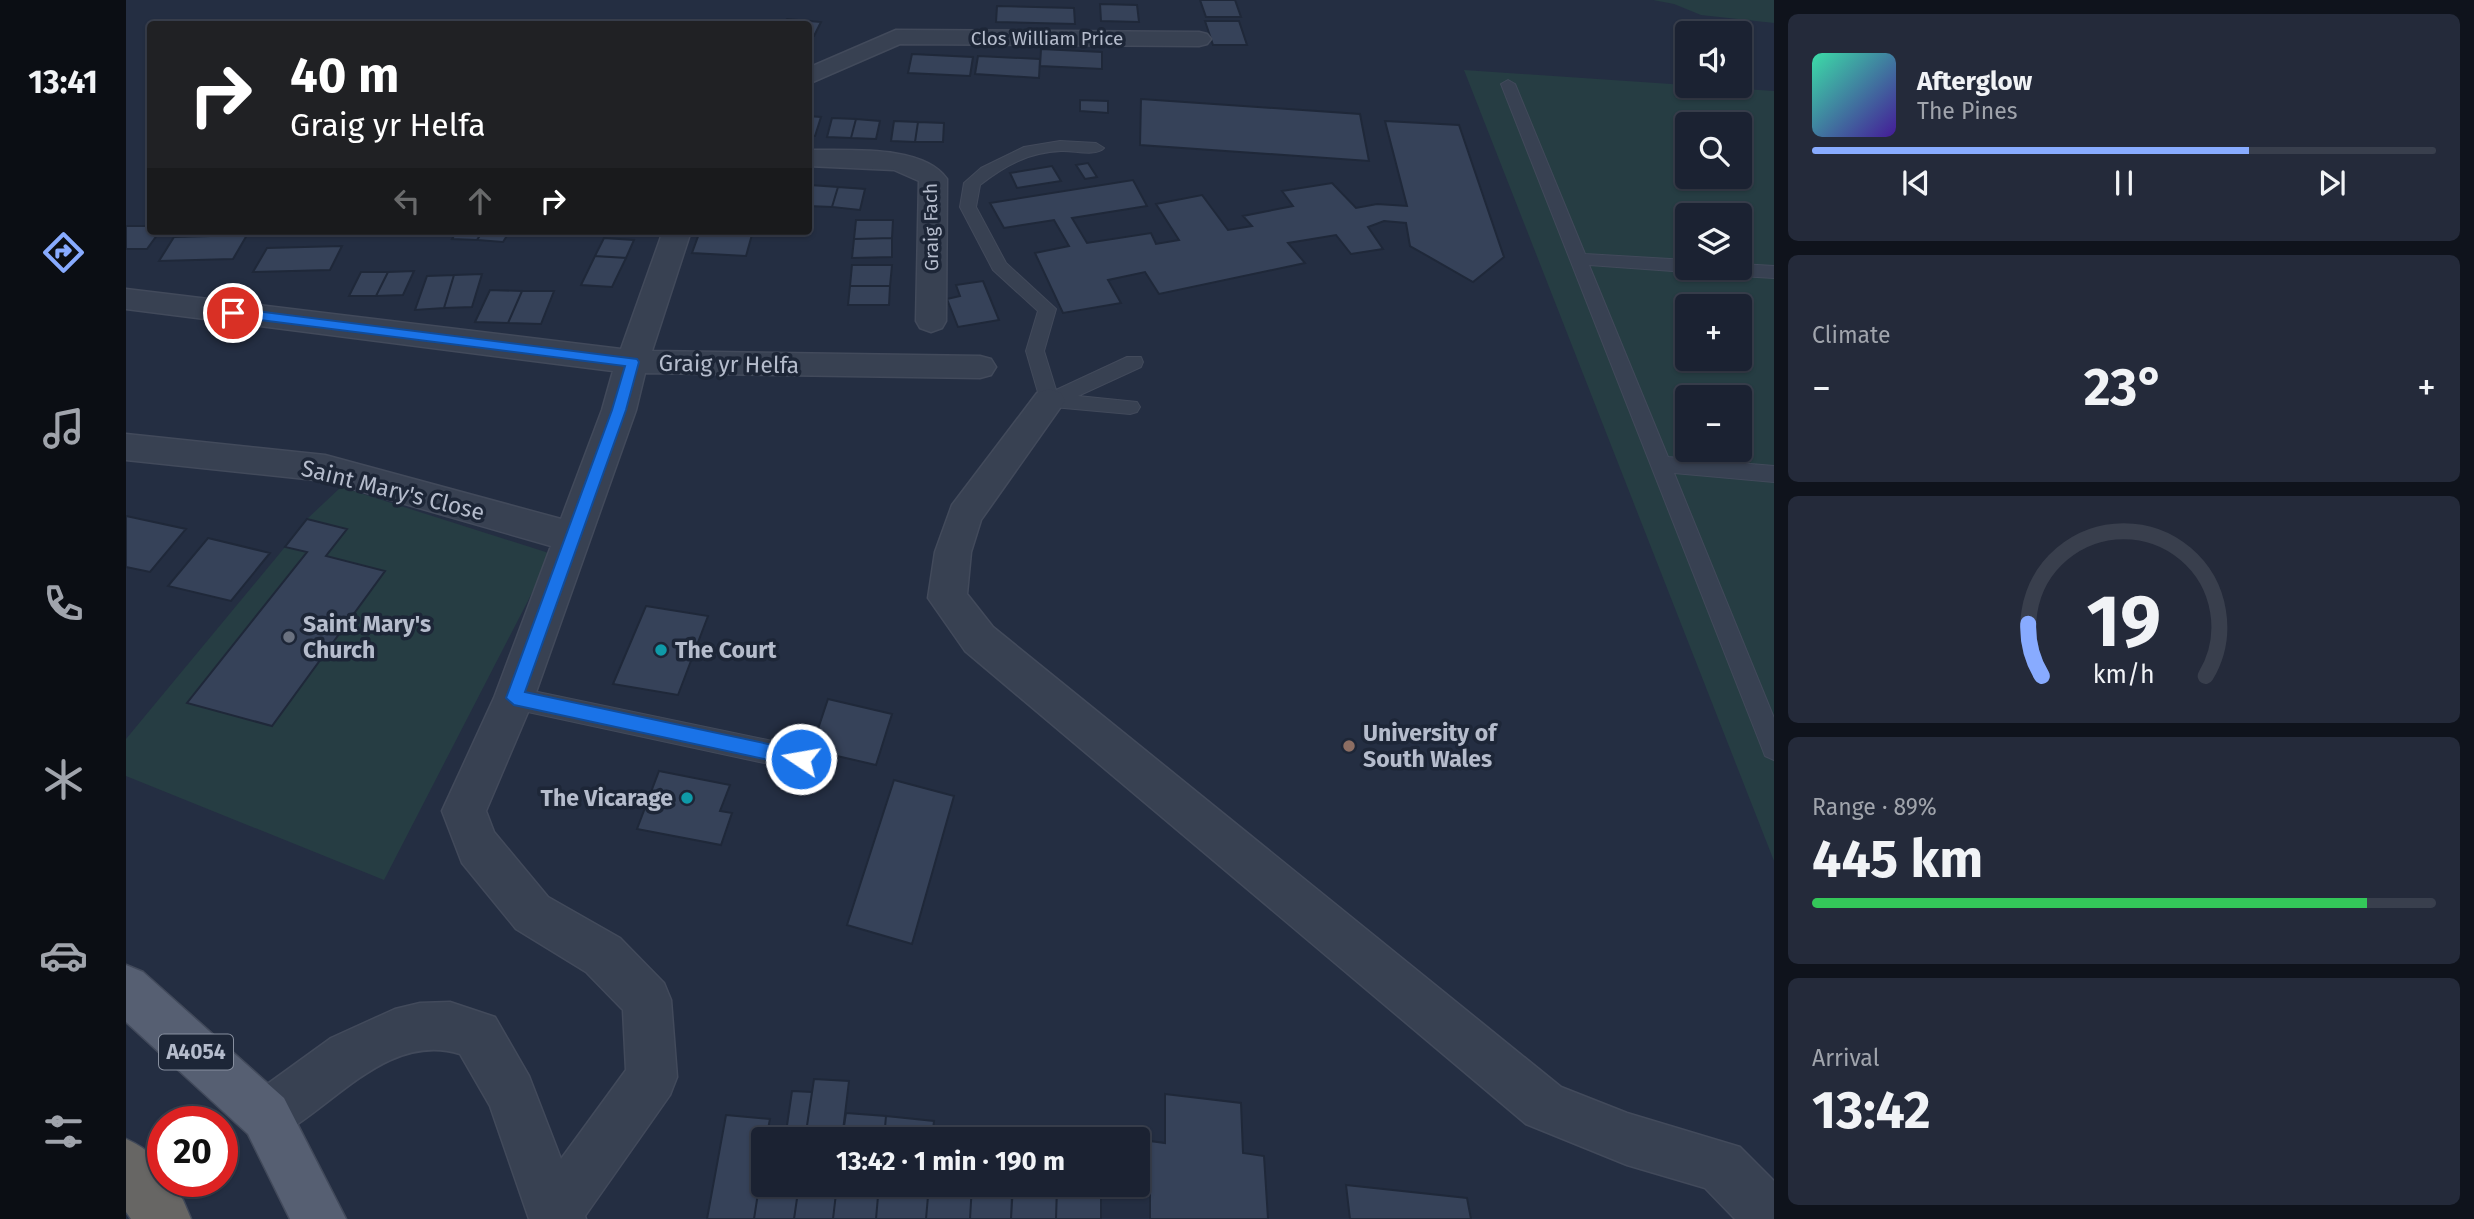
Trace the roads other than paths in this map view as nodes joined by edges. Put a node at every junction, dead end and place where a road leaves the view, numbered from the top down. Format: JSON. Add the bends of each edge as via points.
{"nodes":[{"id":1,"x":1199,"y":39,"type":"dead end"},
{"id":2,"x":812,"y":74,"type":"edge"},
{"id":3,"x":1508,"y":84,"type":"dead end"},
{"id":4,"x":1096,"y":148,"type":"dead end"},
{"id":5,"x":812,"y":158,"type":"edge"},
{"id":6,"x":676,"y":235,"type":"edge"},
{"id":7,"x":1578,"y":259,"type":"junction"},
{"id":8,"x":1675,"y":265,"type":"edge"},
{"id":9,"x":1752,"y":271,"type":"edge"},
{"id":10,"x":1774,"y":272,"type":"edge"},
{"id":11,"x":126,"y":299,"type":"edge"},
{"id":12,"x":931,"y":321,"type":"dead end"},
{"id":13,"x":632,"y":362,"type":"junction"},
{"id":14,"x":1134,"y":362,"type":"dead end"},
{"id":15,"x":980,"y":367,"type":"dead end"},
{"id":16,"x":1049,"y":401,"type":"junction"},
{"id":17,"x":1130,"y":407,"type":"dead end"},
{"id":18,"x":126,"y":447,"type":"edge"},
{"id":19,"x":1661,"y":464,"type":"junction"},
{"id":20,"x":1774,"y":474,"type":"edge"},
{"id":21,"x":573,"y":537,"type":"junction"},
{"id":22,"x":514,"y":698,"type":"junction"},
{"id":23,"x":1774,"y":748,"type":"edge"},
{"id":24,"x":801,"y":759,"type":"dead end"},
{"id":25,"x":126,"y":989,"type":"edge"},
{"id":26,"x":266,"y":1115,"type":"junction"},
{"id":27,"x":126,"y":1166,"type":"edge"},
{"id":28,"x":556,"y":1216,"type":"edge"},
{"id":29,"x":164,"y":1219,"type":"edge"},
{"id":30,"x":319,"y":1219,"type":"edge"},
{"id":31,"x":1773,"y":1219,"type":"edge"}],
"edges":[{"from":1,"to":2,"type":"street","name":"Clos William Price","via":[[896,37]]},
{"from":3,"to":7,"type":"lane"},
{"from":4,"to":16,"type":"lane","via":[[1064,144],[1026,150],[997,162],[972,183],[968,207],[999,267],[1047,309],[1035,351]]},
{"from":5,"to":12,"type":"street","name":"Graig Fach","via":[[908,163],[926,170],[933,179]]},
{"from":6,"to":13,"type":"street"},
{"from":7,"to":8,"type":"lane"},
{"from":7,"to":19,"type":"lane"},
{"from":9,"to":10,"type":"lane"},
{"from":11,"to":13,"type":"street"},
{"from":13,"to":15,"type":"street","name":"Graig yr Helfa"},
{"from":13,"to":21,"type":"street","name":"Graig yr Helfa"},
{"from":14,"to":16,"type":"lane"},
{"from":16,"to":17,"type":"lane"},
{"from":16,"to":31,"type":"street","via":[[965,515],[953,552],[947,598],[979,639],[1544,1106],[1627,1139],[1721,1166]]},
{"from":18,"to":21,"type":"street","name":"Saint Mary's Close","via":[[325,468]]},
{"from":19,"to":20,"type":"lane"},
{"from":19,"to":23,"type":"lane"},
{"from":21,"to":22,"type":"street","name":"Graig yr Helfa"},
{"from":22,"to":24,"type":"lane"},
{"from":22,"to":28,"type":"street","name":"Graig yr Helfa","via":[[464,811],[478,847],[532,913],[603,955],[647,1000],[652,1077]]},
{"from":25,"to":26,"type":"main road","number":"A4054"},
{"from":26,"to":28,"type":"street","via":[[356,1050],[392,1034],[447,1026],[477,1035],[511,1094]]},
{"from":26,"to":30,"type":"main road","number":"A4054"},
{"from":27,"to":29,"type":"highway"}]}
